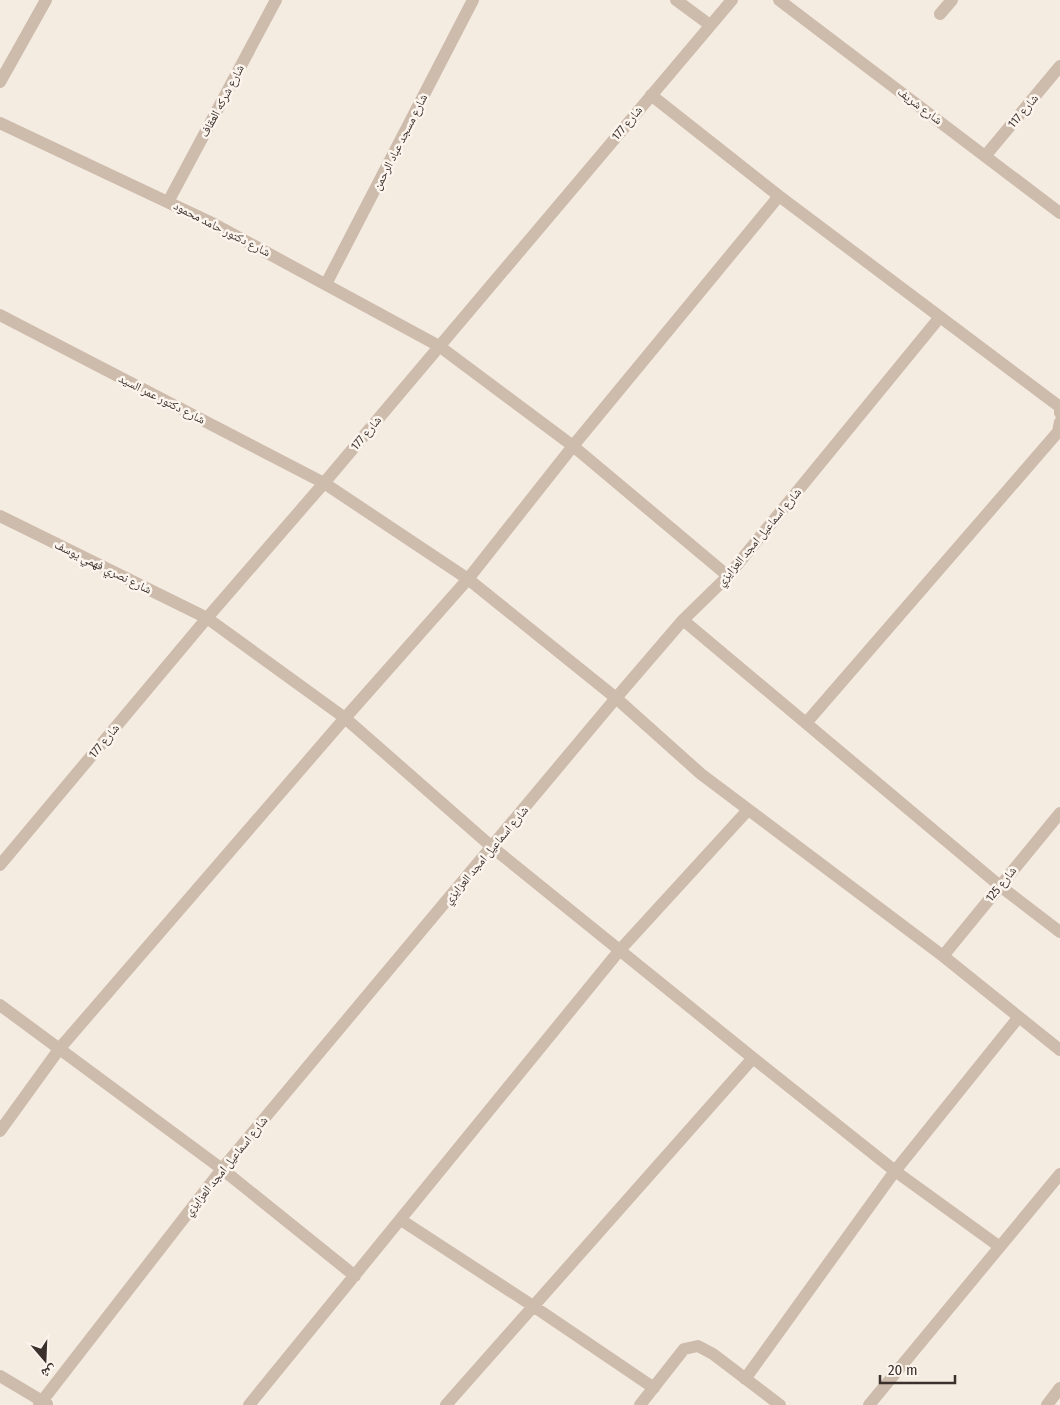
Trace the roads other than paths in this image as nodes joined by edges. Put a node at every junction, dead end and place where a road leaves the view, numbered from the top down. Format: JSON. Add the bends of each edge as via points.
{"nodes":[{"id":1,"x":46,"y":0,"type":"edge"},
{"id":2,"x":276,"y":0,"type":"edge"},
{"id":3,"x":473,"y":0,"type":"edge"},
{"id":4,"x":676,"y":0,"type":"edge"},
{"id":5,"x":732,"y":0,"type":"edge"},
{"id":6,"x":780,"y":0,"type":"edge"},
{"id":7,"x":952,"y":0,"type":"edge"},
{"id":8,"x":798,"y":5,"type":"edge"},
{"id":9,"x":940,"y":14,"type":"dead end"},
{"id":10,"x":710,"y":26,"type":"junction"},
{"id":11,"x":1060,"y":66,"type":"edge"},
{"id":12,"x":0,"y":82,"type":"edge"},
{"id":13,"x":651,"y":94,"type":"junction"},
{"id":14,"x":0,"y":123,"type":"edge"},
{"id":15,"x":986,"y":156,"type":"junction"},
{"id":16,"x":779,"y":196,"type":"junction"},
{"id":17,"x":168,"y":202,"type":"junction"},
{"id":18,"x":1060,"y":213,"type":"edge"},
{"id":19,"x":326,"y":284,"type":"junction"},
{"id":20,"x":0,"y":315,"type":"edge"},
{"id":21,"x":940,"y":317,"type":"junction"},
{"id":22,"x":438,"y":346,"type":"junction"},
{"id":23,"x":1060,"y":413,"type":"edge"},
{"id":24,"x":1060,"y":422,"type":"edge"},
{"id":25,"x":573,"y":446,"type":"junction"},
{"id":26,"x":324,"y":483,"type":"junction"},
{"id":27,"x":2,"y":521,"type":"edge"},
{"id":28,"x":728,"y":576,"type":"junction"},
{"id":29,"x":468,"y":579,"type":"junction"},
{"id":30,"x":207,"y":618,"type":"junction"},
{"id":31,"x":683,"y":620,"type":"junction"},
{"id":32,"x":616,"y":698,"type":"junction"},
{"id":33,"x":346,"y":718,"type":"junction"},
{"id":34,"x":806,"y":723,"type":"junction"},
{"id":35,"x":748,"y":810,"type":"junction"},
{"id":36,"x":1060,"y":813,"type":"edge"},
{"id":37,"x":492,"y":847,"type":"junction"},
{"id":38,"x":0,"y":865,"type":"edge"},
{"id":39,"x":1000,"y":886,"type":"junction"},
{"id":40,"x":1060,"y":932,"type":"edge"},
{"id":41,"x":619,"y":951,"type":"junction"},
{"id":42,"x":943,"y":956,"type":"junction"},
{"id":43,"x":0,"y":1005,"type":"edge"},
{"id":44,"x":1018,"y":1018,"type":"junction"},
{"id":45,"x":60,"y":1048,"type":"junction"},
{"id":46,"x":1060,"y":1050,"type":"edge"},
{"id":47,"x":753,"y":1058,"type":"junction"},
{"id":48,"x":0,"y":1131,"type":"edge"},
{"id":49,"x":222,"y":1169,"type":"junction"},
{"id":50,"x":894,"y":1171,"type":"junction"},
{"id":51,"x":1060,"y":1174,"type":"edge"},
{"id":52,"x":401,"y":1220,"type":"junction"},
{"id":53,"x":1000,"y":1247,"type":"junction"},
{"id":54,"x":355,"y":1276,"type":"junction"},
{"id":55,"x":533,"y":1306,"type":"junction"},
{"id":56,"x":0,"y":1376,"type":"edge"},
{"id":57,"x":745,"y":1379,"type":"junction"},
{"id":58,"x":654,"y":1388,"type":"junction"},
{"id":59,"x":1060,"y":1388,"type":"edge"},
{"id":60,"x":43,"y":1404,"type":"edge"},
{"id":61,"x":249,"y":1405,"type":"edge"},
{"id":62,"x":446,"y":1405,"type":"edge"},
{"id":63,"x":640,"y":1405,"type":"edge"},
{"id":64,"x":780,"y":1405,"type":"edge"},
{"id":65,"x":869,"y":1405,"type":"edge"},
{"id":66,"x":1046,"y":1405,"type":"edge"}],
"edges":[{"from":1,"to":12,"type":"street"},
{"from":2,"to":17,"type":"street","name":"شارع شركه العقاف"},
{"from":3,"to":19,"type":"street","name":"شارع مسجد عباد الرحمن"},
{"from":4,"to":10,"type":"street"},
{"from":5,"to":10,"type":"street","name":"شارع 177"},
{"from":6,"to":8,"type":"street","name":"شارع شريف"},
{"from":7,"to":9,"type":"street"},
{"from":8,"to":15,"type":"street","name":"شارع شريف"},
{"from":10,"to":13,"type":"street","name":"شارع 177"},
{"from":11,"to":15,"type":"street","name":"شارع 117"},
{"from":13,"to":16,"type":"street"},
{"from":13,"to":22,"type":"street","name":"شارع 177"},
{"from":14,"to":17,"type":"street","name":"شارع دكتور حامد محمود"},
{"from":15,"to":18,"type":"street","name":"شارع شريف"},
{"from":16,"to":21,"type":"street"},
{"from":16,"to":25,"type":"street"},
{"from":17,"to":19,"type":"street","name":"شارع دكتور حامد محمود"},
{"from":19,"to":22,"type":"street","name":"شارع دكتور حامد محمود"},
{"from":20,"to":26,"type":"street","name":"شارع دكتور عمر السيد"},
{"from":21,"to":23,"type":"street","via":[[1060,406]]},
{"from":21,"to":28,"type":"street","name":"شارع اسماعيل امجد العزايزي"},
{"from":22,"to":25,"type":"street","name":"شارع دكتور حامد محمود"},
{"from":22,"to":26,"type":"street","name":"شارع 177"},
{"from":24,"to":34,"type":"street","via":[[1058,432]]},
{"from":25,"to":28,"type":"street","name":"شارع دكتور حامد محمود"},
{"from":25,"to":29,"type":"street"},
{"from":26,"to":29,"type":"street","name":"شارع دكتور عمر السيد"},
{"from":26,"to":30,"type":"street","name":"شارع 177"},
{"from":27,"to":30,"type":"street","name":"شارع نصري فهمي يوسف"},
{"from":28,"to":31,"type":"street","name":"شارع اسماعيل امجد العزايزي"},
{"from":29,"to":32,"type":"street","name":"شارع دكتور عمر السيد"},
{"from":29,"to":33,"type":"street"},
{"from":30,"to":33,"type":"street","name":"شارع نصري فهمي يوسف"},
{"from":30,"to":38,"type":"street","name":"شارع 177"},
{"from":31,"to":32,"type":"street","name":"شارع اسماعيل امجد العزايزي"},
{"from":31,"to":34,"type":"street"},
{"from":32,"to":35,"type":"street","name":"شارع دكتور عمر السيد","via":[[701,774]]},
{"from":32,"to":37,"type":"street","name":"شارع اسماعيل امجد العزايزي"},
{"from":33,"to":37,"type":"street","name":"شارع نصري فهمي يوسف"},
{"from":33,"to":45,"type":"street"},
{"from":34,"to":39,"type":"street"},
{"from":35,"to":41,"type":"street"},
{"from":35,"to":42,"type":"street","name":"شارع دكتور عمر السيد"},
{"from":36,"to":39,"type":"street","name":"شارع 125"},
{"from":37,"to":41,"type":"street","name":"شارع نصري فهمي يوسف"},
{"from":37,"to":49,"type":"street","name":"شارع اسماعيل امجد العزايزي"},
{"from":39,"to":40,"type":"street"},
{"from":39,"to":42,"type":"street","name":"شارع 125"},
{"from":41,"to":47,"type":"street","name":"شارع نصري فهمي يوسف"},
{"from":41,"to":52,"type":"street"},
{"from":42,"to":44,"type":"street","name":"شارع دكتور عمر السيد"},
{"from":43,"to":45,"type":"street"},
{"from":44,"to":46,"type":"street","name":"شارع دكتور عمر السيد"},
{"from":44,"to":50,"type":"street"},
{"from":45,"to":48,"type":"street"},
{"from":45,"to":49,"type":"street"},
{"from":47,"to":50,"type":"street","name":"شارع نصري فهمي يوسف"},
{"from":47,"to":55,"type":"street"},
{"from":49,"to":54,"type":"street"},
{"from":49,"to":60,"type":"street","name":"شارع اسماعيل امجد العزايزي"},
{"from":50,"to":53,"type":"street","name":"شارع نصري فهمي يوسف"},
{"from":50,"to":57,"type":"street"},
{"from":51,"to":53,"type":"street"},
{"from":52,"to":54,"type":"street"},
{"from":52,"to":55,"type":"street"},
{"from":53,"to":65,"type":"street"},
{"from":54,"to":61,"type":"street"},
{"from":55,"to":58,"type":"street"},
{"from":55,"to":62,"type":"street"},
{"from":56,"to":60,"type":"street"},
{"from":57,"to":58,"type":"street","via":[[698,1346],[684,1349]]},
{"from":57,"to":64,"type":"street"},
{"from":58,"to":63,"type":"street"},
{"from":59,"to":66,"type":"street"}]}
